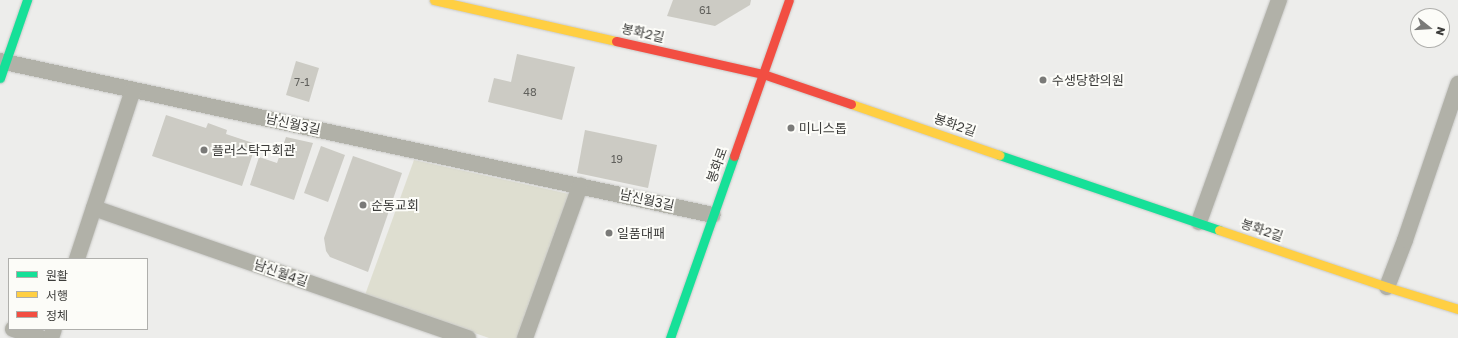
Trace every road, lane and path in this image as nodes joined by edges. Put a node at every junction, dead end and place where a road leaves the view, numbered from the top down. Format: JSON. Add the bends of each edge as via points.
{"nodes":[{"id":1,"x":27,"y":0,"type":"edge"},
{"id":2,"x":434,"y":0,"type":"edge"},
{"id":3,"x":789,"y":0,"type":"edge"},
{"id":4,"x":1279,"y":0,"type":"edge"},
{"id":5,"x":3,"y":62,"type":"edge"},
{"id":6,"x":763,"y":74,"type":"junction"},
{"id":7,"x":0,"y":78,"type":"edge"},
{"id":8,"x":1458,"y":84,"type":"edge"},
{"id":9,"x":133,"y":90,"type":"junction"},
{"id":10,"x":580,"y":186,"type":"junction"},
{"id":11,"x":94,"y":208,"type":"junction"},
{"id":12,"x":713,"y":215,"type":"junction"},
{"id":13,"x":1199,"y":222,"type":"junction"},
{"id":14,"x":77,"y":258,"type":"edge"},
{"id":15,"x":1387,"y":287,"type":"junction"},
{"id":16,"x":1458,"y":309,"type":"edge"},
{"id":17,"x":16,"y":330,"type":"edge"},
{"id":18,"x":41,"y":338,"type":"edge"},
{"id":19,"x":468,"y":338,"type":"edge"},
{"id":20,"x":526,"y":338,"type":"edge"},
{"id":21,"x":670,"y":338,"type":"edge"}],
"edges":[{"from":1,"to":5,"type":"street"},
{"from":2,"to":6,"type":"street","name":"봉화2길"},
{"from":3,"to":6,"type":"street","name":"봉화로"},
{"from":4,"to":13,"type":"street"},
{"from":5,"to":7,"type":"street"},
{"from":5,"to":9,"type":"street","name":"남신월3길"},
{"from":6,"to":12,"type":"street","name":"봉화로"},
{"from":6,"to":13,"type":"street","name":"봉화2길"},
{"from":8,"to":15,"type":"street"},
{"from":9,"to":10,"type":"street","name":"남신월3길"},
{"from":9,"to":11,"type":"street"},
{"from":10,"to":12,"type":"street","name":"남신월3길"},
{"from":10,"to":20,"type":"street"},
{"from":11,"to":14,"type":"street"},
{"from":11,"to":19,"type":"street","name":"남신월4길"},
{"from":12,"to":21,"type":"street","name":"봉화로"},
{"from":13,"to":15,"type":"street","name":"봉화2길"},
{"from":15,"to":16,"type":"street","name":"봉화2길"},
{"from":17,"to":18,"type":"street"}]}
